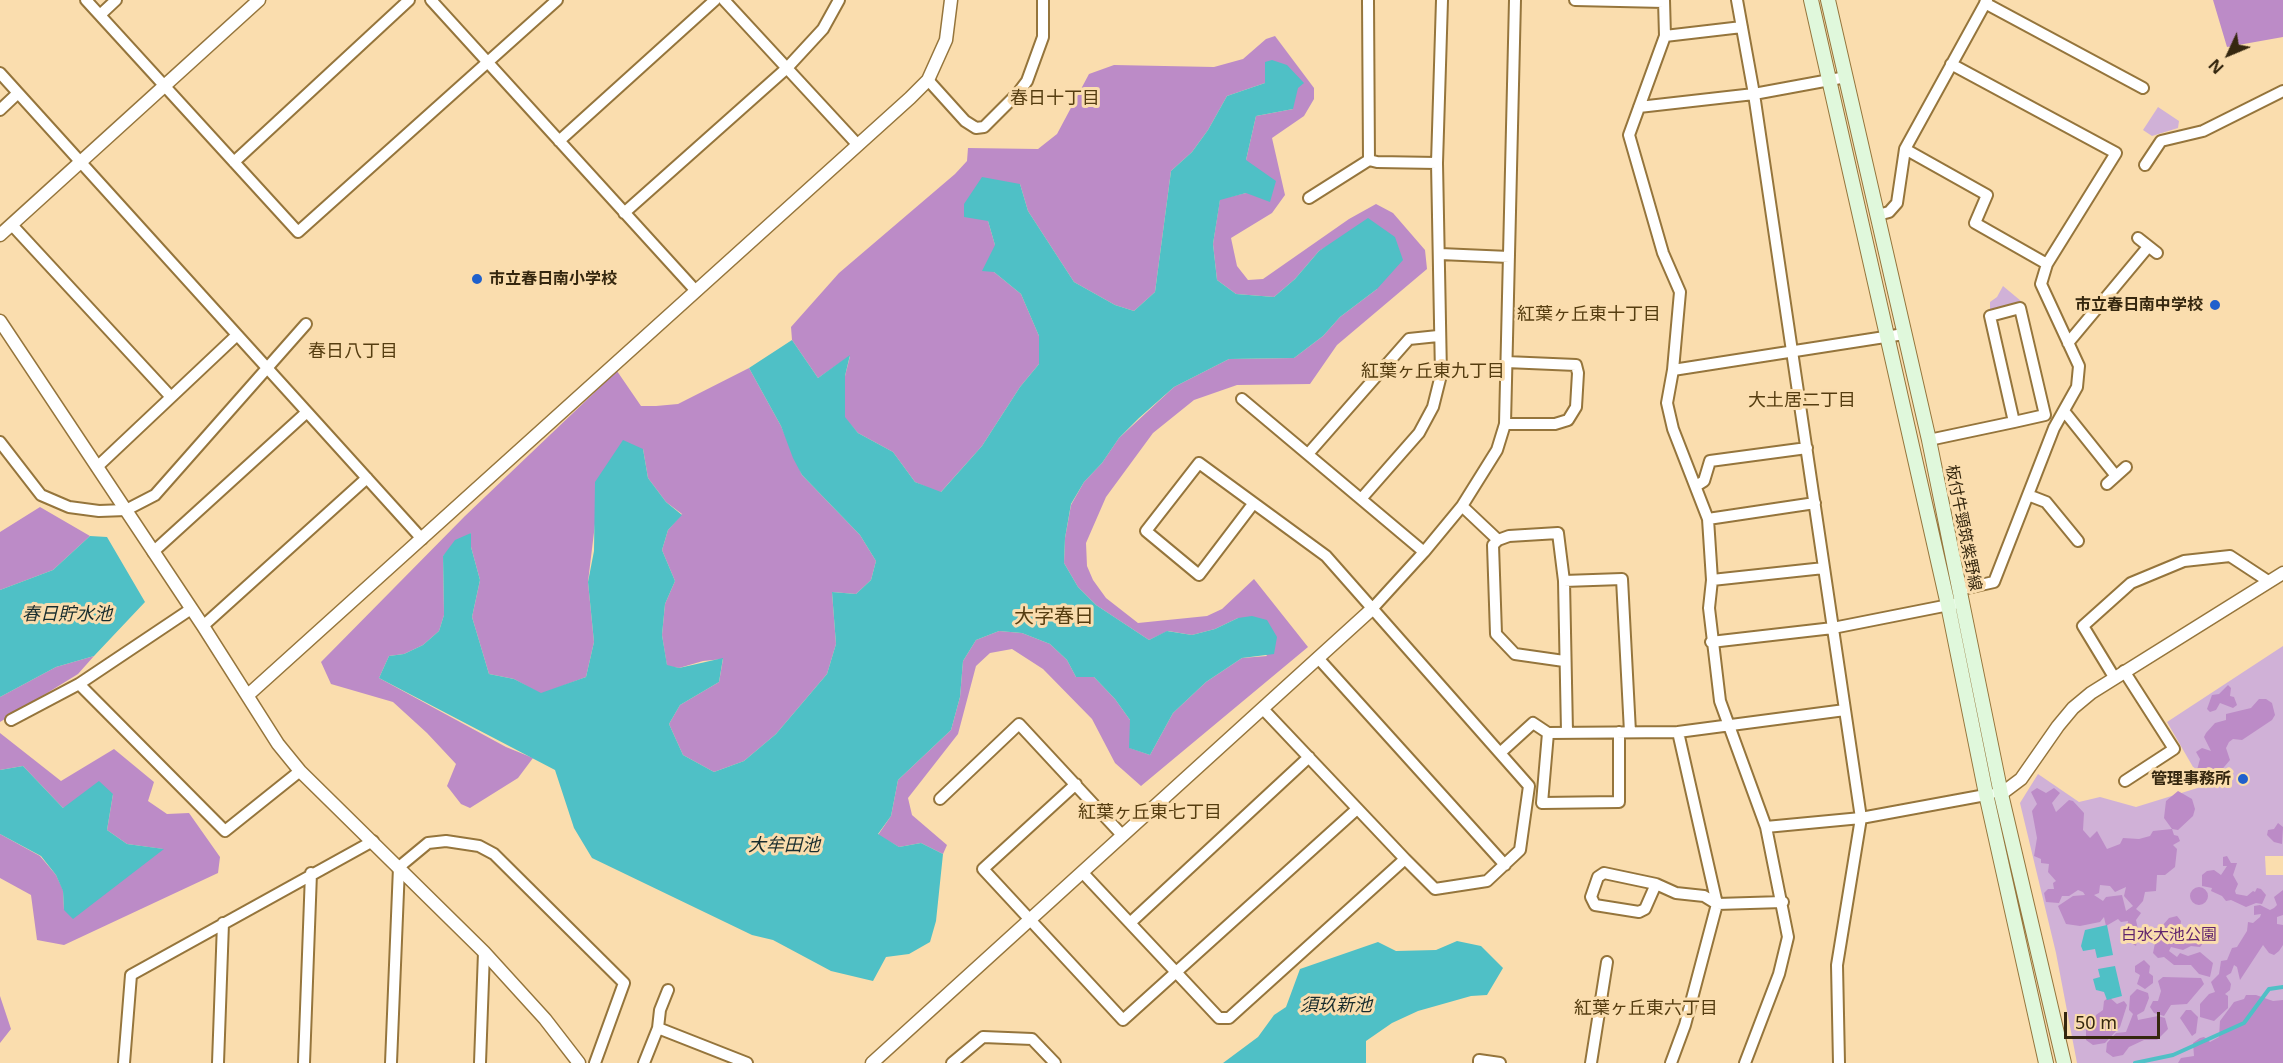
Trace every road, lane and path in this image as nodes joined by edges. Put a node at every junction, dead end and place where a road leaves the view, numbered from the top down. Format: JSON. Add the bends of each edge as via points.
{"nodes":[{"id":1,"x":86,"y":0,"type":"edge"},
{"id":2,"x":116,"y":0,"type":"edge"},
{"id":3,"x":259,"y":0,"type":"edge"},
{"id":4,"x":409,"y":0,"type":"edge"},
{"id":5,"x":431,"y":0,"type":"edge"},
{"id":6,"x":556,"y":0,"type":"edge"},
{"id":7,"x":715,"y":0,"type":"edge"},
{"id":8,"x":724,"y":0,"type":"edge"},
{"id":9,"x":839,"y":0,"type":"edge"},
{"id":10,"x":951,"y":0,"type":"edge"},
{"id":11,"x":1043,"y":0,"type":"edge"},
{"id":12,"x":1368,"y":0,"type":"edge"},
{"id":13,"x":1442,"y":0,"type":"edge"},
{"id":14,"x":1515,"y":0,"type":"edge"},
{"id":15,"x":1575,"y":0,"type":"edge"},
{"id":16,"x":1737,"y":0,"type":"edge"},
{"id":17,"x":1811,"y":0,"type":"edge"},
{"id":18,"x":1828,"y":0,"type":"edge"},
{"id":19,"x":1664,"y":1,"type":"edge"},
{"id":20,"x":1986,"y":1,"type":"edge"},
{"id":21,"x":100,"y":15,"type":"junction"},
{"id":22,"x":1742,"y":27,"type":"junction"},
{"id":23,"x":1665,"y":36,"type":"junction"},
{"id":24,"x":488,"y":63,"type":"junction"},
{"id":25,"x":1951,"y":64,"type":"junction"},
{"id":26,"x":787,"y":68,"type":"junction"},
{"id":27,"x":0,"y":73,"type":"edge"},
{"id":28,"x":1846,"y":77,"type":"junction"},
{"id":29,"x":928,"y":80,"type":"junction"},
{"id":30,"x":1829,"y":80,"type":"junction"},
{"id":31,"x":164,"y":86,"type":"junction"},
{"id":32,"x":2143,"y":88,"type":"dead end"},
{"id":33,"x":2283,"y":91,"type":"edge"},
{"id":34,"x":18,"y":93,"type":"junction"},
{"id":35,"x":1754,"y":94,"type":"junction"},
{"id":36,"x":1639,"y":107,"type":"junction"},
{"id":37,"x":0,"y":110,"type":"edge"},
{"id":38,"x":559,"y":141,"type":"junction"},
{"id":39,"x":857,"y":144,"type":"junction"},
{"id":40,"x":1905,"y":149,"type":"junction"},
{"id":41,"x":1368,"y":160,"type":"junction"},
{"id":42,"x":81,"y":162,"type":"junction"},
{"id":43,"x":234,"y":162,"type":"junction"},
{"id":44,"x":1437,"y":163,"type":"junction"},
{"id":45,"x":2145,"y":165,"type":"dead end"},
{"id":46,"x":1309,"y":198,"type":"dead end"},
{"id":47,"x":624,"y":213,"type":"junction"},
{"id":48,"x":1878,"y":215,"type":"junction"},
{"id":49,"x":12,"y":225,"type":"junction"},
{"id":50,"x":0,"y":235,"type":"edge"},
{"id":51,"x":2138,"y":238,"type":"dead end"},
{"id":52,"x":1440,"y":254,"type":"junction"},
{"id":53,"x":1509,"y":257,"type":"junction"},
{"id":54,"x":2047,"y":264,"type":"junction"},
{"id":55,"x":696,"y":291,"type":"junction"},
{"id":56,"x":0,"y":321,"type":"edge"},
{"id":57,"x":306,"y":324,"type":"dead end"},
{"id":58,"x":1904,"y":334,"type":"junction"},
{"id":59,"x":237,"y":335,"type":"junction"},
{"id":60,"x":1438,"y":336,"type":"junction"},
{"id":61,"x":1888,"y":337,"type":"junction"},
{"id":62,"x":2068,"y":343,"type":"junction"},
{"id":63,"x":1792,"y":352,"type":"junction"},
{"id":64,"x":1506,"y":362,"type":"junction"},
{"id":65,"x":266,"y":367,"type":"junction"},
{"id":66,"x":1673,"y":370,"type":"junction"},
{"id":67,"x":171,"y":397,"type":"junction"},
{"id":68,"x":1242,"y":399,"type":"dead end"},
{"id":69,"x":2064,"y":411,"type":"junction"},
{"id":70,"x":307,"y":412,"type":"junction"},
{"id":71,"x":2014,"y":423,"type":"junction"},
{"id":72,"x":1504,"y":424,"type":"junction"},
{"id":73,"x":1929,"y":440,"type":"junction"},
{"id":74,"x":0,"y":442,"type":"edge"},
{"id":75,"x":1807,"y":448,"type":"junction"},
{"id":76,"x":1308,"y":454,"type":"junction"},
{"id":77,"x":97,"y":467,"type":"junction"},
{"id":78,"x":2126,"y":467,"type":"dead end"},
{"id":79,"x":2116,"y":476,"type":"junction"},
{"id":80,"x":367,"y":478,"type":"junction"},
{"id":81,"x":2107,"y":484,"type":"dead end"},
{"id":82,"x":1696,"y":486,"type":"junction"},
{"id":83,"x":2028,"y":495,"type":"junction"},
{"id":84,"x":1361,"y":499,"type":"junction"},
{"id":85,"x":1815,"y":503,"type":"junction"},
{"id":86,"x":1253,"y":504,"type":"junction"},
{"id":87,"x":1462,"y":506,"type":"junction"},
{"id":88,"x":126,"y":510,"type":"junction"},
{"id":89,"x":1708,"y":519,"type":"junction"},
{"id":90,"x":422,"y":539,"type":"junction"},
{"id":91,"x":1498,"y":540,"type":"junction"},
{"id":92,"x":2078,"y":541,"type":"dead end"},
{"id":93,"x":153,"y":552,"type":"junction"},
{"id":94,"x":1424,"y":552,"type":"junction"},
{"id":95,"x":1824,"y":568,"type":"junction"},
{"id":96,"x":2283,"y":573,"type":"edge"},
{"id":97,"x":1712,"y":580,"type":"junction"},
{"id":98,"x":1564,"y":581,"type":"junction"},
{"id":99,"x":2268,"y":581,"type":"junction"},
{"id":100,"x":1956,"y":599,"type":"junction"},
{"id":101,"x":191,"y":609,"type":"junction"},
{"id":102,"x":1372,"y":609,"type":"junction"},
{"id":103,"x":203,"y":626,"type":"junction"},
{"id":104,"x":1833,"y":628,"type":"junction"},
{"id":105,"x":1712,"y":642,"type":"junction"},
{"id":106,"x":1318,"y":658,"type":"junction"},
{"id":107,"x":1564,"y":660,"type":"junction"},
{"id":108,"x":2119,"y":674,"type":"junction"},
{"id":109,"x":79,"y":684,"type":"junction"},
{"id":110,"x":248,"y":695,"type":"junction"},
{"id":111,"x":1263,"y":709,"type":"junction"},
{"id":112,"x":1845,"y":710,"type":"junction"},
{"id":113,"x":11,"y":720,"type":"dead end"},
{"id":114,"x":1728,"y":727,"type":"junction"},
{"id":115,"x":1567,"y":732,"type":"junction"},
{"id":116,"x":1624,"y":732,"type":"junction"},
{"id":117,"x":1678,"y":732,"type":"junction"},
{"id":118,"x":1548,"y":733,"type":"junction"},
{"id":119,"x":1500,"y":753,"type":"junction"},
{"id":120,"x":1309,"y":758,"type":"junction"},
{"id":121,"x":300,"y":771,"type":"junction"},
{"id":122,"x":2125,"y":781,"type":"dead end"},
{"id":123,"x":1076,"y":784,"type":"junction"},
{"id":124,"x":1986,"y":794,"type":"junction"},
{"id":125,"x":2001,"y":794,"type":"junction"},
{"id":126,"x":940,"y":799,"type":"dead end"},
{"id":127,"x":1358,"y":809,"type":"junction"},
{"id":128,"x":1861,"y":818,"type":"junction"},
{"id":129,"x":1766,"y":827,"type":"junction"},
{"id":130,"x":1122,"y":835,"type":"junction"},
{"id":131,"x":373,"y":841,"type":"junction"},
{"id":132,"x":1405,"y":859,"type":"junction"},
{"id":133,"x":1504,"y":865,"type":"junction"},
{"id":134,"x":399,"y":867,"type":"junction"},
{"id":135,"x":311,"y":873,"type":"junction"},
{"id":136,"x":1083,"y":873,"type":"junction"},
{"id":137,"x":1656,"y":884,"type":"junction"},
{"id":138,"x":1782,"y":903,"type":"junction"},
{"id":139,"x":1717,"y":904,"type":"junction"},
{"id":140,"x":1029,"y":921,"type":"junction"},
{"id":141,"x":1130,"y":922,"type":"junction"},
{"id":142,"x":223,"y":923,"type":"junction"},
{"id":143,"x":484,"y":952,"type":"junction"},
{"id":144,"x":1607,"y":962,"type":"dead end"},
{"id":145,"x":1177,"y":973,"type":"junction"},
{"id":146,"x":668,"y":990,"type":"dead end"},
{"id":147,"x":658,"y":1028,"type":"junction"},
{"id":148,"x":124,"y":1063,"type":"edge"},
{"id":149,"x":218,"y":1063,"type":"edge"},
{"id":150,"x":304,"y":1063,"type":"edge"},
{"id":151,"x":391,"y":1063,"type":"edge"},
{"id":152,"x":480,"y":1063,"type":"edge"},
{"id":153,"x":579,"y":1063,"type":"edge"},
{"id":154,"x":595,"y":1063,"type":"edge"},
{"id":155,"x":644,"y":1063,"type":"edge"},
{"id":156,"x":747,"y":1063,"type":"edge"},
{"id":157,"x":872,"y":1063,"type":"edge"},
{"id":158,"x":952,"y":1063,"type":"edge"},
{"id":159,"x":1055,"y":1063,"type":"edge"},
{"id":160,"x":1479,"y":1063,"type":"edge"},
{"id":161,"x":1500,"y":1063,"type":"edge"},
{"id":162,"x":1591,"y":1063,"type":"edge"},
{"id":163,"x":1671,"y":1063,"type":"edge"},
{"id":164,"x":1746,"y":1063,"type":"edge"},
{"id":165,"x":1839,"y":1063,"type":"edge"},
{"id":166,"x":2046,"y":1063,"type":"edge"},
{"id":167,"x":2064,"y":1063,"type":"edge"}],
"edges":[{"from":1,"to":21,"type":"street"},
{"from":2,"to":21,"type":"street"},
{"from":3,"to":31,"type":"street"},
{"from":4,"to":43,"type":"street"},
{"from":5,"to":24,"type":"street"},
{"from":6,"to":24,"type":"street"},
{"from":7,"to":38,"type":"street"},
{"from":8,"to":26,"type":"street"},
{"from":9,"to":26,"type":"street","via":[[823,29]]},
{"from":10,"to":29,"type":"street","via":[[946,40]]},
{"from":11,"to":29,"type":"street","via":[[1043,37],[1026,81],[984,127],[976,128],[965,121]]},
{"from":12,"to":41,"type":"street"},
{"from":13,"to":44,"type":"street"},
{"from":14,"to":53,"type":"street"},
{"from":15,"to":19,"type":"street"},
{"from":16,"to":22,"type":"street"},
{"from":17,"to":30,"type":"main road","name":"板付牛頸筑紫野線"},
{"from":18,"to":28,"type":"main road","name":"板付牛頸筑紫野線"},
{"from":19,"to":23,"type":"street"},
{"from":20,"to":25,"type":"street"},
{"from":20,"to":32,"type":"street"},
{"from":21,"to":31,"type":"street"},
{"from":22,"to":23,"type":"street"},
{"from":22,"to":35,"type":"street"},
{"from":23,"to":36,"type":"street"},
{"from":24,"to":38,"type":"street"},
{"from":24,"to":43,"type":"street","via":[[298,232]]},
{"from":25,"to":40,"type":"street"},
{"from":25,"to":54,"type":"street","via":[[2116,153]]},
{"from":26,"to":39,"type":"street"},
{"from":26,"to":47,"type":"street"},
{"from":27,"to":34,"type":"street"},
{"from":28,"to":30,"type":"street"},
{"from":28,"to":48,"type":"main road","name":"板付牛頸筑紫野線"},
{"from":29,"to":39,"type":"street"},
{"from":30,"to":35,"type":"street"},
{"from":30,"to":61,"type":"main road","name":"板付牛頸筑紫野線"},
{"from":31,"to":42,"type":"street"},
{"from":31,"to":43,"type":"street"},
{"from":33,"to":45,"type":"street","via":[[2203,131],[2161,141]]},
{"from":34,"to":37,"type":"street"},
{"from":34,"to":42,"type":"street"},
{"from":35,"to":36,"type":"street"},
{"from":35,"to":63,"type":"street"},
{"from":36,"to":66,"type":"street","via":[[1629,135],[1663,253],[1680,292]]},
{"from":38,"to":47,"type":"street"},
{"from":39,"to":55,"type":"street"},
{"from":40,"to":48,"type":"street","via":[[1897,203],[1889,212]]},
{"from":40,"to":54,"type":"street","via":[[1987,195],[1975,223]]},
{"from":41,"to":44,"type":"street"},
{"from":41,"to":46,"type":"street"},
{"from":42,"to":49,"type":"street"},
{"from":42,"to":59,"type":"street"},
{"from":44,"to":52,"type":"street"},
{"from":47,"to":55,"type":"street"},
{"from":48,"to":58,"type":"main road","name":"板付牛頸筑紫野線"},
{"from":49,"to":50,"type":"street"},
{"from":49,"to":67,"type":"street"},
{"from":51,"to":62,"type":"street","via":[[2152,250]]},
{"from":52,"to":53,"type":"street"},
{"from":52,"to":60,"type":"street"},
{"from":53,"to":64,"type":"street"},
{"from":54,"to":62,"type":"street","via":[[2041,284]]},
{"from":55,"to":90,"type":"street"},
{"from":56,"to":77,"type":"street"},
{"from":57,"to":65,"type":"street"},
{"from":58,"to":61,"type":"street"},
{"from":58,"to":73,"type":"main road","name":"板付牛頸筑紫野線"},
{"from":59,"to":65,"type":"street"},
{"from":59,"to":67,"type":"street"},
{"from":60,"to":76,"type":"street","via":[[1409,339]]},
{"from":60,"to":84,"type":"street","via":[[1441,375],[1433,406],[1408,449]]},
{"from":61,"to":63,"type":"street"},
{"from":61,"to":100,"type":"main road","name":"板付牛頸筑紫野線"},
{"from":62,"to":69,"type":"street","via":[[2079,366],[2077,387]]},
{"from":63,"to":66,"type":"street"},
{"from":63,"to":75,"type":"street"},
{"from":64,"to":72,"type":"street"},
{"from":64,"to":72,"type":"street","via":[[1576,365],[1578,373],[1576,407],[1568,420],[1555,424]]},
{"from":65,"to":70,"type":"street"},
{"from":65,"to":88,"type":"street","via":[[155,495]]},
{"from":66,"to":82,"type":"street","via":[[1667,403]]},
{"from":67,"to":77,"type":"street"},
{"from":68,"to":76,"type":"street"},
{"from":69,"to":79,"type":"street"},
{"from":69,"to":83,"type":"street"},
{"from":70,"to":80,"type":"street"},
{"from":70,"to":93,"type":"street"},
{"from":71,"to":71,"type":"street","via":[[2045,415],[2020,308],[1990,316]]},
{"from":71,"to":73,"type":"street"},
{"from":72,"to":87,"type":"street","via":[[1497,450]]},
{"from":73,"to":100,"type":"main road","name":"板付牛頸筑紫野線"},
{"from":74,"to":88,"type":"street","via":[[41,495],[69,507]]},
{"from":75,"to":82,"type":"street","via":[[1710,461],[1704,481]]},
{"from":75,"to":85,"type":"street"},
{"from":76,"to":84,"type":"street"},
{"from":77,"to":88,"type":"street"},
{"from":78,"to":79,"type":"street"},
{"from":79,"to":81,"type":"street"},
{"from":80,"to":90,"type":"street"},
{"from":80,"to":103,"type":"street"},
{"from":82,"to":89,"type":"street"},
{"from":83,"to":92,"type":"street","via":[[2046,502],[2061,529]]},
{"from":83,"to":100,"type":"street","via":[[1994,582]]},
{"from":84,"to":94,"type":"street"},
{"from":85,"to":89,"type":"street"},
{"from":85,"to":95,"type":"street"},
{"from":86,"to":86,"type":"street","via":[[1199,463],[1146,531],[1199,575]]},
{"from":86,"to":102,"type":"street","via":[[1326,556]]},
{"from":87,"to":91,"type":"street"},
{"from":87,"to":94,"type":"street"},
{"from":88,"to":93,"type":"street"},
{"from":89,"to":97,"type":"street"},
{"from":90,"to":110,"type":"street"},
{"from":91,"to":98,"type":"street","via":[[1557,533]]},
{"from":91,"to":107,"type":"street","via":[[1493,545],[1496,634],[1515,654]]},
{"from":93,"to":101,"type":"street"},
{"from":94,"to":102,"type":"street"},
{"from":95,"to":97,"type":"street"},
{"from":95,"to":104,"type":"street"},
{"from":96,"to":99,"type":"street"},
{"from":97,"to":105,"type":"street","via":[[1708,608]]},
{"from":98,"to":107,"type":"street"},
{"from":98,"to":116,"type":"street","via":[[1622,579]]},
{"from":99,"to":108,"type":"street"},
{"from":99,"to":108,"type":"street","via":[[2230,556],[2184,561],[2131,583],[2083,626]]},
{"from":100,"to":104,"type":"street"},
{"from":100,"to":124,"type":"main road","name":"板付牛頸筑紫野線"},
{"from":100,"to":125,"type":"main road","name":"板付牛頸筑紫野線"},
{"from":101,"to":103,"type":"street"},
{"from":101,"to":109,"type":"street"},
{"from":102,"to":106,"type":"street"},
{"from":102,"to":119,"type":"street"},
{"from":103,"to":110,"type":"street"},
{"from":104,"to":105,"type":"street"},
{"from":104,"to":112,"type":"street"},
{"from":105,"to":114,"type":"street","via":[[1720,701]]},
{"from":106,"to":111,"type":"street"},
{"from":106,"to":133,"type":"street"},
{"from":107,"to":115,"type":"street"},
{"from":108,"to":122,"type":"street","via":[[2174,749]]},
{"from":108,"to":125,"type":"street","via":[[2073,708],[2021,779]]},
{"from":109,"to":113,"type":"street"},
{"from":109,"to":121,"type":"street","via":[[225,831]]},
{"from":110,"to":121,"type":"street"},
{"from":111,"to":120,"type":"street"},
{"from":111,"to":130,"type":"street"},
{"from":112,"to":114,"type":"street"},
{"from":112,"to":128,"type":"street"},
{"from":114,"to":117,"type":"street"},
{"from":114,"to":129,"type":"street"},
{"from":115,"to":116,"type":"street"},
{"from":115,"to":118,"type":"street"},
{"from":116,"to":117,"type":"street"},
{"from":116,"to":118,"type":"street","via":[[1619,802],[1542,803]]},
{"from":117,"to":139,"type":"street"},
{"from":118,"to":119,"type":"street","via":[[1533,723]]},
{"from":119,"to":133,"type":"street","via":[[1529,786],[1520,850]]},
{"from":120,"to":127,"type":"street"},
{"from":120,"to":141,"type":"street"},
{"from":121,"to":131,"type":"street"},
{"from":123,"to":126,"type":"street","via":[[1019,724]]},
{"from":123,"to":130,"type":"street"},
{"from":123,"to":140,"type":"street","via":[[983,869]]},
{"from":124,"to":125,"type":"street"},
{"from":124,"to":128,"type":"street"},
{"from":124,"to":166,"type":"main road","name":"板付牛頸筑紫野線"},
{"from":125,"to":167,"type":"main road","name":"板付牛頸筑紫野線"},
{"from":127,"to":132,"type":"street"},
{"from":127,"to":145,"type":"street"},
{"from":128,"to":129,"type":"street"},
{"from":128,"to":165,"type":"street","via":[[1837,965]]},
{"from":129,"to":138,"type":"street"},
{"from":130,"to":136,"type":"street"},
{"from":131,"to":134,"type":"street"},
{"from":131,"to":135,"type":"street"},
{"from":132,"to":133,"type":"street","via":[[1435,889],[1487,881]]},
{"from":132,"to":145,"type":"street","via":[[1229,1018],[1219,1018]]},
{"from":134,"to":143,"type":"street"},
{"from":134,"to":151,"type":"street"},
{"from":134,"to":154,"type":"street","via":[[428,843],[479,846],[494,854],[624,983]]},
{"from":135,"to":142,"type":"street"},
{"from":135,"to":150,"type":"street"},
{"from":136,"to":140,"type":"street"},
{"from":136,"to":141,"type":"street"},
{"from":137,"to":137,"type":"street","via":[[1604,873],[1598,877],[1591,897],[1596,904],[1639,912],[1645,909]]},
{"from":137,"to":139,"type":"street","via":[[1676,893],[1704,896]]},
{"from":138,"to":139,"type":"street"},
{"from":138,"to":164,"type":"street","via":[[1788,937],[1779,974]]},
{"from":139,"to":163,"type":"street"},
{"from":140,"to":145,"type":"street","via":[[1123,1020]]},
{"from":140,"to":157,"type":"street"},
{"from":141,"to":145,"type":"street"},
{"from":142,"to":148,"type":"street","via":[[131,975]]},
{"from":142,"to":149,"type":"street"},
{"from":143,"to":152,"type":"street"},
{"from":143,"to":153,"type":"street"},
{"from":144,"to":162,"type":"street"},
{"from":146,"to":147,"type":"street"},
{"from":147,"to":155,"type":"street"},
{"from":147,"to":156,"type":"street"},
{"from":158,"to":159,"type":"street","via":[[983,1037],[1032,1039]]},
{"from":160,"to":161,"type":"street"}]}
